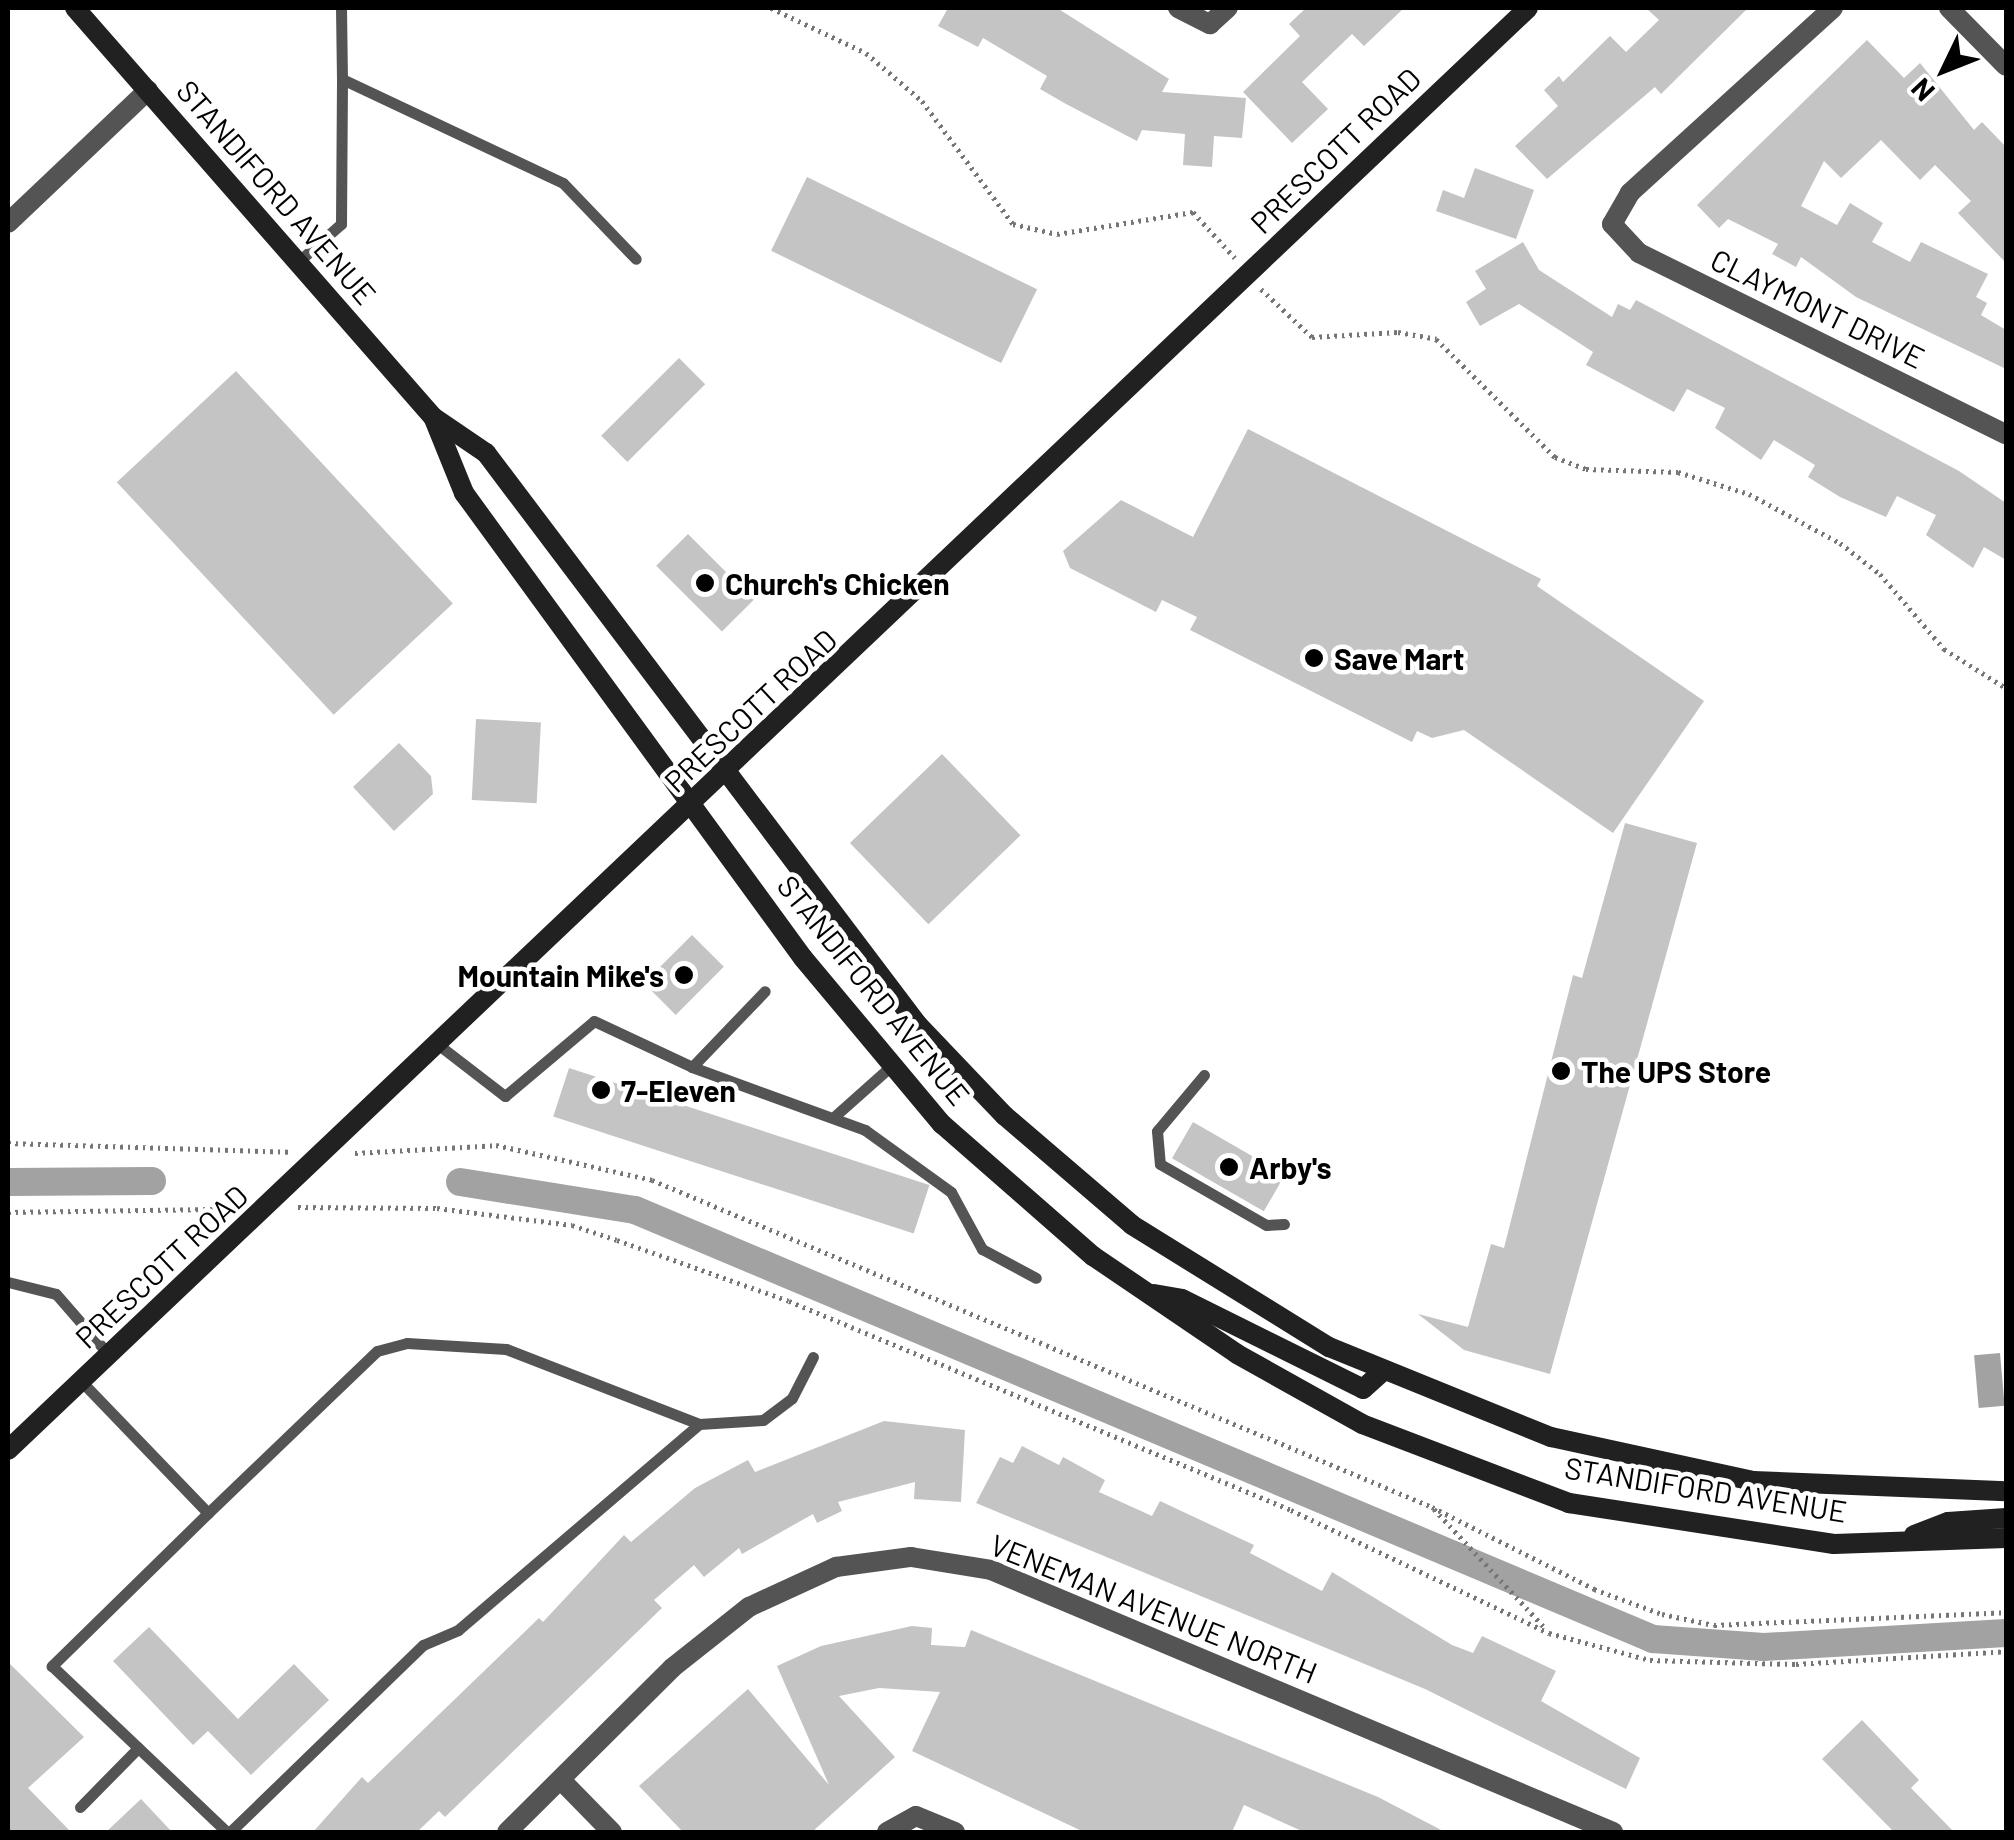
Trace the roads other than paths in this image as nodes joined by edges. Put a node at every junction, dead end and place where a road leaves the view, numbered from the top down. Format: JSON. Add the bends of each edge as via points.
{"nodes":[{"id":1,"x":75,"y":8,"type":"edge"},
{"id":2,"x":341,"y":8,"type":"edge"},
{"id":3,"x":1178,"y":8,"type":"edge"},
{"id":4,"x":1228,"y":8,"type":"edge"},
{"id":5,"x":1528,"y":8,"type":"edge"},
{"id":6,"x":1832,"y":8,"type":"edge"},
{"id":7,"x":1950,"y":8,"type":"edge"},
{"id":8,"x":2006,"y":66,"type":"edge"},
{"id":9,"x":342,"y":79,"type":"junction"},
{"id":10,"x":148,"y":90,"type":"junction"},
{"id":11,"x":8,"y":223,"type":"edge"},
{"id":12,"x":299,"y":260,"type":"junction"},
{"id":13,"x":636,"y":260,"type":"dead end"},
{"id":14,"x":433,"y":417,"type":"junction"},
{"id":15,"x":2006,"y":434,"type":"edge"},
{"id":16,"x":727,"y":772,"type":"junction"},
{"id":17,"x":692,"y":807,"type":"junction"},
{"id":18,"x":765,"y":992,"type":"dead end"},
{"id":19,"x":440,"y":1046,"type":"junction"},
{"id":20,"x":890,"y":1066,"type":"junction"},
{"id":21,"x":692,"y":1067,"type":"junction"},
{"id":22,"x":1204,"y":1075,"type":"dead end"},
{"id":23,"x":836,"y":1115,"type":"junction"},
{"id":24,"x":1284,"y":1224,"type":"dead end"},
{"id":25,"x":1036,"y":1278,"type":"dead end"},
{"id":26,"x":8,"y":1282,"type":"edge"},
{"id":27,"x":1147,"y":1293,"type":"junction"},
{"id":28,"x":109,"y":1355,"type":"junction"},
{"id":29,"x":814,"y":1358,"type":"dead end"},
{"id":30,"x":1382,"y":1372,"type":"junction"},
{"id":31,"x":82,"y":1381,"type":"junction"},
{"id":32,"x":699,"y":1424,"type":"junction"},
{"id":33,"x":8,"y":1450,"type":"edge"},
{"id":34,"x":2006,"y":1490,"type":"edge"},
{"id":35,"x":208,"y":1513,"type":"junction"},
{"id":36,"x":2006,"y":1518,"type":"edge"},
{"id":37,"x":2006,"y":1538,"type":"edge"},
{"id":38,"x":1898,"y":1540,"type":"junction"},
{"id":39,"x":138,"y":1748,"type":"junction"},
{"id":40,"x":561,"y":1780,"type":"junction"},
{"id":41,"x":80,"y":1808,"type":"dead end"},
{"id":42,"x":229,"y":1832,"type":"edge"},
{"id":43,"x":508,"y":1832,"type":"edge"},
{"id":44,"x":612,"y":1832,"type":"edge"},
{"id":45,"x":886,"y":1832,"type":"edge"},
{"id":46,"x":955,"y":1832,"type":"edge"},
{"id":47,"x":1613,"y":1832,"type":"edge"}],
"edges":[{"from":1,"to":10,"type":"main road","name":"STANDIFORD AVENUE"},
{"from":2,"to":9,"type":"lane"},
{"from":3,"to":4,"type":"street","via":[[1210,24]]},
{"from":5,"to":16,"type":"main road","name":"PRESCOTT ROAD"},
{"from":6,"to":15,"type":"street","name":"CLAYMONT DRIVE","via":[[1630,193],[1612,224],[1639,253]]},
{"from":7,"to":8,"type":"street"},
{"from":9,"to":12,"type":"lane","via":[[341,224]]},
{"from":9,"to":13,"type":"lane","via":[[563,183]]},
{"from":10,"to":11,"type":"street"},
{"from":10,"to":12,"type":"main road","name":"STANDIFORD AVENUE"},
{"from":12,"to":14,"type":"main road","name":"STANDIFORD AVENUE"},
{"from":14,"to":16,"type":"main road","name":"STANDIFORD AVENUE","via":[[486,453]]},
{"from":14,"to":17,"type":"main road","name":"STANDIFORD AVENUE","via":[[464,493]]},
{"from":16,"to":17,"type":"main road","name":"PRESCOTT ROAD"},
{"from":16,"to":30,"type":"main road","name":"STANDIFORD AVENUE","via":[[917,1024],[1041,1150],[1206,1277]]},
{"from":17,"to":19,"type":"main road","name":"PRESCOTT ROAD"},
{"from":17,"to":20,"type":"main road","name":"STANDIFORD AVENUE"},
{"from":18,"to":21,"type":"lane"},
{"from":19,"to":21,"type":"lane","via":[[486,1089],[504,1096],[594,1021]]},
{"from":19,"to":28,"type":"main road","name":"PRESCOTT ROAD"},
{"from":20,"to":23,"type":"lane"},
{"from":20,"to":27,"type":"main road","name":"STANDIFORD AVENUE","via":[[1001,1178]]},
{"from":21,"to":23,"type":"lane"},
{"from":22,"to":24,"type":"lane","via":[[1157,1131],[1160,1164],[1266,1225]]},
{"from":23,"to":25,"type":"lane","via":[[920,1165],[951,1192],[982,1249]]},
{"from":26,"to":28,"type":"lane","via":[[56,1294]]},
{"from":27,"to":30,"type":"main road","via":[[1182,1299],[1362,1388]]},
{"from":27,"to":38,"type":"main road","name":"STANDIFORD AVENUE","via":[[1362,1424],[1570,1504],[1834,1544]]},
{"from":28,"to":31,"type":"main road","name":"PRESCOTT ROAD"},
{"from":29,"to":32,"type":"lane","via":[[792,1398],[763,1420]]},
{"from":30,"to":34,"type":"main road","name":"STANDIFORD AVENUE","via":[[1552,1437],[1679,1468],[1841,1489]]},
{"from":31,"to":33,"type":"main road","name":"PRESCOTT ROAD"},
{"from":31,"to":35,"type":"lane"},
{"from":32,"to":35,"type":"lane","via":[[506,1349],[407,1343],[377,1351]]},
{"from":32,"to":42,"type":"lane","via":[[458,1630],[424,1645]]},
{"from":35,"to":39,"type":"lane","via":[[52,1666]]},
{"from":36,"to":38,"type":"main road","via":[[1948,1522]]},
{"from":37,"to":38,"type":"main road","name":"STANDIFORD AVENUE"},
{"from":39,"to":41,"type":"lane"},
{"from":39,"to":42,"type":"lane"},
{"from":40,"to":43,"type":"street","name":"VENEMAN AVENUE NORTH"},
{"from":40,"to":44,"type":"street"},
{"from":40,"to":47,"type":"street","name":"VENEMAN AVENUE NORTH","via":[[712,1632],[749,1607],[836,1568],[912,1557],[991,1570]]},
{"from":45,"to":46,"type":"street","via":[[908,1816]]}]}
